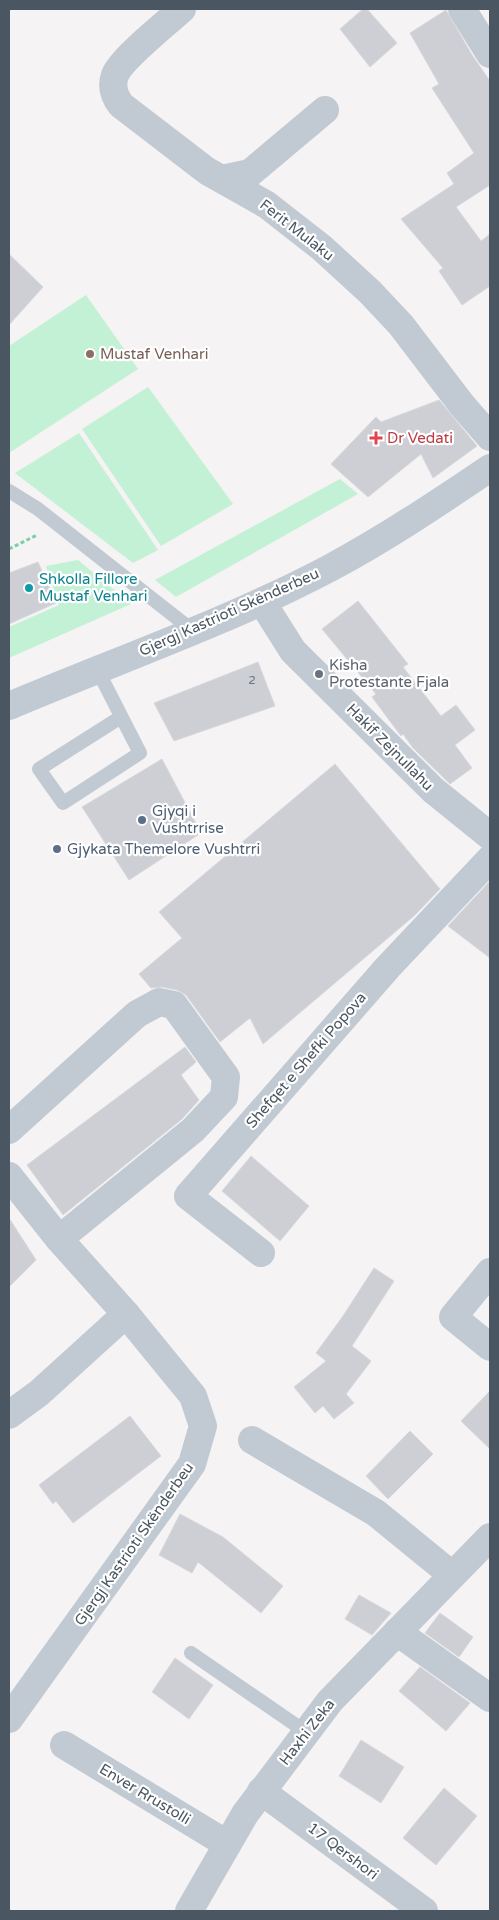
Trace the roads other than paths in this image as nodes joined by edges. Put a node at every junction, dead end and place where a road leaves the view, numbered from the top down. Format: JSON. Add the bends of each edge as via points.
{"nodes":[{"id":1,"x":182,"y":9,"type":"edge"},
{"id":2,"x":462,"y":9,"type":"edge"},
{"id":3,"x":490,"y":54,"type":"edge"},
{"id":4,"x":325,"y":110,"type":"dead end"},
{"id":5,"x":252,"y":185,"type":"junction"},
{"id":6,"x":490,"y":437,"type":"edge"},
{"id":7,"x":490,"y":468,"type":"edge"},
{"id":8,"x":9,"y":492,"type":"edge"},
{"id":9,"x":262,"y":602,"type":"junction"},
{"id":10,"x":192,"y":630,"type":"junction"},
{"id":11,"x":97,"y":669,"type":"junction"},
{"id":12,"x":9,"y":706,"type":"edge"},
{"id":13,"x":121,"y":717,"type":"junction"},
{"id":14,"x":490,"y":836,"type":"edge"},
{"id":15,"x":490,"y":859,"type":"edge"},
{"id":16,"x":9,"y":1130,"type":"edge"},
{"id":17,"x":9,"y":1176,"type":"edge"},
{"id":18,"x":59,"y":1239,"type":"junction"},
{"id":19,"x":261,"y":1253,"type":"dead end"},
{"id":20,"x":490,"y":1272,"type":"edge"},
{"id":21,"x":126,"y":1314,"type":"junction"},
{"id":22,"x":490,"y":1347,"type":"edge"},
{"id":23,"x":9,"y":1415,"type":"edge"},
{"id":24,"x":252,"y":1440,"type":"dead end"},
{"id":25,"x":490,"y":1537,"type":"edge"},
{"id":26,"x":452,"y":1575,"type":"junction"},
{"id":27,"x":398,"y":1632,"type":"junction"},
{"id":28,"x":191,"y":1654,"type":"dead end"},
{"id":29,"x":490,"y":1698,"type":"edge"},
{"id":30,"x":9,"y":1719,"type":"edge"},
{"id":31,"x":306,"y":1732,"type":"junction"},
{"id":32,"x":64,"y":1745,"type":"dead end"},
{"id":33,"x":261,"y":1791,"type":"junction"},
{"id":34,"x":227,"y":1844,"type":"junction"},
{"id":35,"x":189,"y":1911,"type":"edge"},
{"id":36,"x":424,"y":1911,"type":"edge"}],
"edges":[{"from":1,"to":5,"type":"street","name":"Ferit Mulaku","via":[[120,66],[114,77],[114,92],[121,105],[207,171],[222,179]]},
{"from":2,"to":3,"type":"street"},
{"from":4,"to":5,"type":"street"},
{"from":5,"to":6,"type":"street","name":"Ferit Mulaku","via":[[268,205],[370,292],[401,325]]},
{"from":7,"to":9,"type":"street","name":"Gjergj Kastrioti Skënderbeu","via":[[390,535]]},
{"from":8,"to":10,"type":"lane","via":[[38,509]]},
{"from":9,"to":10,"type":"street","name":"Gjergj Kastrioti Skënderbeu"},
{"from":9,"to":14,"type":"street","name":"Hakif Zejnullahu","via":[[293,651],[433,790]]},
{"from":10,"to":11,"type":"street","name":"Gjergj Kastrioti Skënderbeu"},
{"from":11,"to":12,"type":"street","name":"Gjergj Kastrioti Skënderbeu"},
{"from":11,"to":13,"type":"lane"},
{"from":13,"to":13,"type":"lane","via":[[140,753],[63,803],[39,769]]},
{"from":15,"to":19,"type":"street","name":"Shefqet e Shefki Popova","via":[[388,967],[188,1196]]},
{"from":16,"to":18,"type":"street","via":[[136,1014],[160,1002],[174,1004],[226,1077],[224,1097],[193,1130]]},
{"from":17,"to":18,"type":"street","name":"Gjergj Kastrioti Skënderbeu"},
{"from":18,"to":21,"type":"street","name":"Gjergj Kastrioti Skënderbeu"},
{"from":20,"to":22,"type":"street","via":[[453,1316]]},
{"from":21,"to":23,"type":"street","via":[[39,1393]]},
{"from":21,"to":30,"type":"street","name":"Gjergj Kastrioti Skënderbeu","via":[[193,1396],[203,1426],[192,1464]]},
{"from":24,"to":26,"type":"street","via":[[376,1512]]},
{"from":25,"to":26,"type":"street","name":"Haxhi Zeka"},
{"from":26,"to":27,"type":"street","name":"Haxhi Zeka"},
{"from":27,"to":29,"type":"street"},
{"from":27,"to":31,"type":"street","name":"Haxhi Zeka","via":[[330,1701]]},
{"from":28,"to":31,"type":"lane"},
{"from":31,"to":33,"type":"street","name":"Haxhi Zeka"},
{"from":32,"to":34,"type":"street","name":"Enver Rrustolli"},
{"from":33,"to":34,"type":"street","name":"Haxhi Zeka"},
{"from":33,"to":36,"type":"street","name":"17 Qershori"},
{"from":34,"to":35,"type":"street","name":"Haxhi Zeka"}]}
